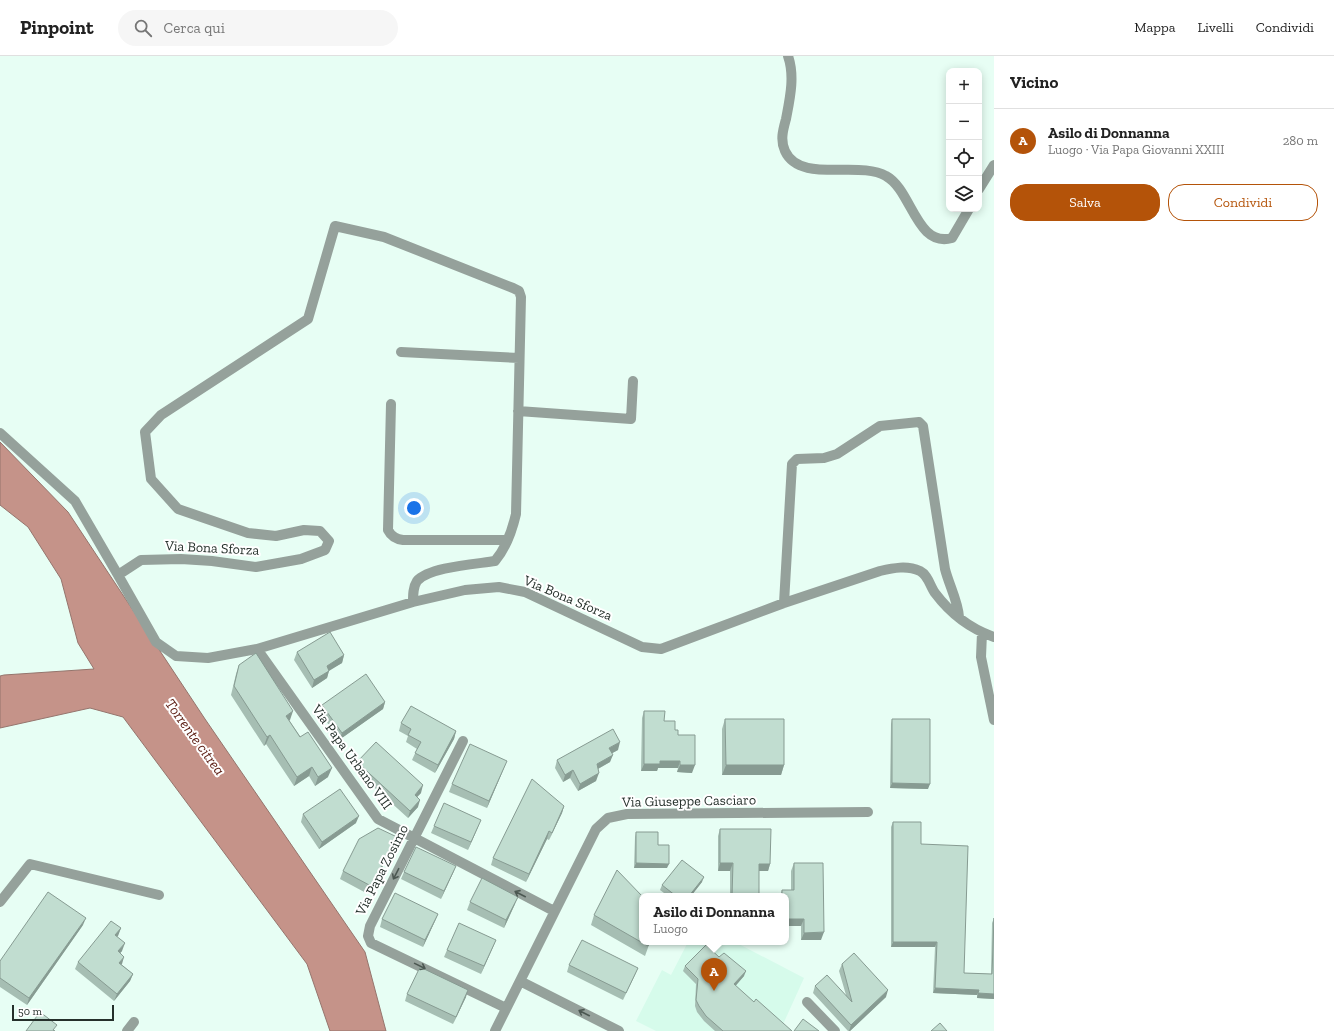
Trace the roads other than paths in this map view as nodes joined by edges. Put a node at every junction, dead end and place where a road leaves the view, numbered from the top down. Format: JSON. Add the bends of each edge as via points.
{"nodes":[{"id":1,"x":788,"y":56,"type":"edge"},
{"id":2,"x":994,"y":165,"type":"edge"},
{"id":3,"x":982,"y":184,"type":"edge"},
{"id":4,"x":967,"y":212,"type":"edge"},
{"id":5,"x":401,"y":352,"type":"dead end"},
{"id":6,"x":519,"y":358,"type":"junction"},
{"id":7,"x":633,"y":381,"type":"dead end"},
{"id":8,"x":391,"y":404,"type":"dead end"},
{"id":9,"x":518,"y":411,"type":"junction"},
{"id":10,"x":0,"y":433,"type":"edge"},
{"id":11,"x":507,"y":540,"type":"junction"},
{"id":12,"x":118,"y":575,"type":"junction"},
{"id":13,"x":413,"y":602,"type":"junction"},
{"id":14,"x":784,"y":603,"type":"junction"},
{"id":15,"x":959,"y":617,"type":"junction"},
{"id":16,"x":982,"y":633,"type":"junction"},
{"id":17,"x":994,"y":637,"type":"edge"},
{"id":18,"x":257,"y":649,"type":"junction"},
{"id":19,"x":994,"y":720,"type":"edge"},
{"id":20,"x":463,"y":741,"type":"dead end"},
{"id":21,"x":868,"y":812,"type":"dead end"},
{"id":22,"x":414,"y":839,"type":"junction"},
{"id":23,"x":159,"y":895,"type":"dead end"},
{"id":24,"x":0,"y":902,"type":"edge"},
{"id":25,"x":554,"y":912,"type":"junction"},
{"id":26,"x":520,"y":981,"type":"junction"},
{"id":27,"x":807,"y":1002,"type":"dead end"},
{"id":28,"x":506,"y":1008,"type":"junction"},
{"id":29,"x":134,"y":1022,"type":"dead end"},
{"id":30,"x":127,"y":1031,"type":"edge"},
{"id":31,"x":495,"y":1031,"type":"edge"},
{"id":32,"x":618,"y":1031,"type":"edge"},
{"id":33,"x":835,"y":1031,"type":"edge"}],
"edges":[{"from":1,"to":4,"type":"street","via":[[792,73],[791,91],[782,141],[786,153],[793,161],[809,169],[863,169],[888,177],[905,197],[922,228],[940,239],[952,238]]},
{"from":2,"to":3,"type":"street"},
{"from":5,"to":6,"type":"street"},
{"from":6,"to":9,"type":"street"},
{"from":6,"to":12,"type":"street","name":"Via Bona Sforza","via":[[519,291],[384,237],[335,226],[308,319],[161,415],[145,432],[151,479],[178,509],[248,533],[276,536],[304,530],[320,531],[329,541],[325,550],[301,559],[256,567],[181,559],[141,560]]},
{"from":7,"to":9,"type":"street","via":[[631,419]]},
{"from":8,"to":11,"type":"street","via":[[388,530],[390,535],[398,540]]},
{"from":9,"to":11,"type":"street","via":[[516,514]]},
{"from":10,"to":12,"type":"street","via":[[75,500]]},
{"from":11,"to":13,"type":"street","via":[[501,553],[494,560],[424,576],[417,582]]},
{"from":12,"to":18,"type":"street","name":"Via Bona Sforza","via":[[156,642],[176,656],[208,658]]},
{"from":13,"to":14,"type":"street","name":"Via Bona Sforza","via":[[465,590],[499,587],[525,592],[642,647],[661,649]]},
{"from":13,"to":18,"type":"street","name":"Via Bona Sforza"},
{"from":14,"to":15,"type":"street","name":"Via Bona Sforza","via":[[880,570],[910,568],[921,571],[942,602]]},
{"from":14,"to":15,"type":"street","via":[[792,464],[797,459],[824,458],[838,454],[880,426],[919,422],[923,426],[945,569]]},
{"from":15,"to":16,"type":"street","name":"Via Bona Sforza"},
{"from":16,"to":17,"type":"street","name":"Via Bona Sforza"},
{"from":16,"to":19,"type":"street","via":[[981,657]]},
{"from":18,"to":22,"type":"street","name":"Via Papa Urbano VIII","via":[[378,819]]},
{"from":20,"to":22,"type":"street","name":"Via Papa Zosimo"},
{"from":21,"to":25,"type":"street","name":"Via Giuseppe Casciaro","via":[[627,814],[608,818],[596,829]]},
{"from":25,"to":22,"type":"street","name":"Via Papa Urbano VIII","one_way":true},
{"from":22,"to":28,"type":"street","name":"Via Papa Zosimo","one_way":true,"via":[[370,926],[368,936],[371,943]]},
{"from":23,"to":24,"type":"street","via":[[30,864]]},
{"from":25,"to":26,"type":"street","name":"Via Giuseppe Casciaro"},
{"from":26,"to":28,"type":"street","name":"Via Giuseppe Casciaro"},
{"from":32,"to":26,"type":"street","one_way":true},
{"from":27,"to":33,"type":"street"},
{"from":28,"to":31,"type":"street","name":"Via Giuseppe Casciaro"},
{"from":29,"to":30,"type":"street"}]}
